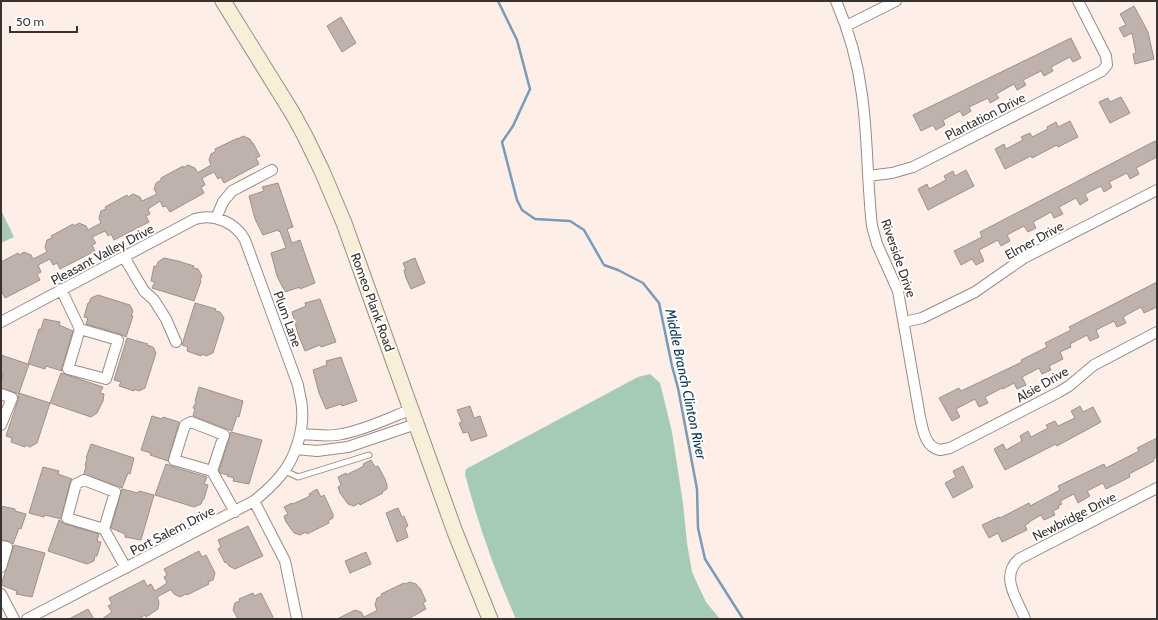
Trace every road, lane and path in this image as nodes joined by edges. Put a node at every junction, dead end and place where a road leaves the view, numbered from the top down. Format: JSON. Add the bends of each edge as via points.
{"nodes":[{"id":1,"x":223,"y":1,"type":"edge"},
{"id":2,"x":836,"y":1,"type":"edge"},
{"id":3,"x":896,"y":1,"type":"edge"},
{"id":4,"x":1078,"y":1,"type":"edge"},
{"id":5,"x":846,"y":26,"type":"junction"},
{"id":6,"x":272,"y":170,"type":"dead end"},
{"id":7,"x":868,"y":176,"type":"junction"},
{"id":8,"x":1156,"y":194,"type":"edge"},
{"id":9,"x":216,"y":218,"type":"junction"},
{"id":10,"x":226,"y":222,"type":"joint"},
{"id":11,"x":124,"y":257,"type":"junction"},
{"id":12,"x":61,"y":290,"type":"junction"},
{"id":13,"x":1,"y":322,"type":"edge"},
{"id":14,"x":904,"y":322,"type":"junction"},
{"id":15,"x":80,"y":329,"type":"junction"},
{"id":16,"x":1157,"y":332,"type":"edge"},
{"id":17,"x":176,"y":342,"type":"dead end"},
{"id":18,"x":1,"y":394,"type":"edge"},
{"id":19,"x":414,"y":417,"type":"junction"},
{"id":20,"x":1,"y":425,"type":"edge"},
{"id":21,"x":301,"y":434,"type":"junction"},
{"id":22,"x":296,"y":449,"type":"junction"},
{"id":23,"x":937,"y":449,"type":"joint"},
{"id":24,"x":370,"y":455,"type":"dead end"},
{"id":25,"x":212,"y":471,"type":"junction"},
{"id":26,"x":285,"y":471,"type":"junction"},
{"id":27,"x":1157,"y":488,"type":"edge"},
{"id":28,"x":254,"y":501,"type":"junction"},
{"id":29,"x":235,"y":512,"type":"junction"},
{"id":30,"x":104,"y":529,"type":"junction"},
{"id":31,"x":1,"y":546,"type":"edge"},
{"id":32,"x":1,"y":567,"type":"edge"},
{"id":33,"x":126,"y":568,"type":"junction"},
{"id":34,"x":1,"y":594,"type":"edge"},
{"id":35,"x":14,"y":619,"type":"edge"},
{"id":36,"x":27,"y":619,"type":"edge"},
{"id":37,"x":297,"y":619,"type":"edge"},
{"id":38,"x":490,"y":619,"type":"edge"},
{"id":39,"x":1025,"y":619,"type":"edge"}],
"edges":[{"from":1,"to":19,"type":"main road","name":"Romeo Plank Road","via":[[312,149],[344,223]]},
{"from":2,"to":5,"type":"street","name":"Riverside Drive"},
{"from":3,"to":5,"type":"street"},
{"from":4,"to":7,"type":"street","name":"Plantation Drive","via":[[1106,56],[1105,68],[913,167]]},
{"from":5,"to":7,"type":"street","name":"Riverside Drive","via":[[862,95]]},
{"from":6,"to":9,"type":"street","via":[[232,191],[223,202]]},
{"from":7,"to":14,"type":"street","name":"Riverside Drive","via":[[874,235],[898,290]]},
{"from":8,"to":14,"type":"street","name":"Elmer Drive","via":[[1024,258],[975,292],[926,317]]},
{"from":9,"to":10,"type":"street","name":"Pleasant Valley Drive"},
{"from":9,"to":11,"type":"street","name":"Pleasant Valley Drive","via":[[195,219]]},
{"from":10,"to":21,"type":"street","name":"Plum Lane","via":[[246,240],[298,385],[302,410]]},
{"from":11,"to":12,"type":"street","name":"Pleasant Valley Drive"},
{"from":11,"to":17,"type":"street","via":[[144,291],[154,300],[166,319]]},
{"from":12,"to":13,"type":"street","name":"Pleasant Valley Drive"},
{"from":12,"to":15,"type":"street"},
{"from":14,"to":23,"type":"street","name":"Riverside Drive","via":[[922,426],[930,445]]},
{"from":15,"to":15,"type":"street","via":[[68,369],[106,379],[118,340]]},
{"from":16,"to":23,"type":"street","name":"Alsie Drive","via":[[1094,365],[1059,392],[950,448]]},
{"from":18,"to":20,"type":"street","via":[[12,398]]},
{"from":19,"to":21,"type":"street","via":[[342,434]]},
{"from":19,"to":22,"type":"street","via":[[348,447],[317,451]]},
{"from":19,"to":38,"type":"main road","name":"Romeo Plank Road","via":[[455,532]]},
{"from":21,"to":22,"type":"street","name":"Port Salem Drive"},
{"from":22,"to":26,"type":"street","name":"Port Salem Drive"},
{"from":24,"to":26,"type":"lane","via":[[298,477]]},
{"from":25,"to":25,"type":"street","via":[[174,460],[185,425],[191,422],[224,435]]},
{"from":25,"to":29,"type":"street"},
{"from":26,"to":28,"type":"street","name":"Port Salem Drive"},
{"from":27,"to":39,"type":"street","name":"Newbridge Drive","via":[[1019,559],[1011,568],[1010,584]]},
{"from":28,"to":29,"type":"street","name":"Port Salem Drive"},
{"from":28,"to":37,"type":"street","via":[[285,561]]},
{"from":29,"to":33,"type":"street","name":"Port Salem Drive"},
{"from":30,"to":30,"type":"street","via":[[67,518],[76,484],[84,480],[115,492]]},
{"from":30,"to":33,"type":"street"},
{"from":31,"to":32,"type":"street","via":[[7,547]]},
{"from":33,"to":36,"type":"street","name":"Port Salem Drive"},
{"from":34,"to":35,"type":"street"}]}
